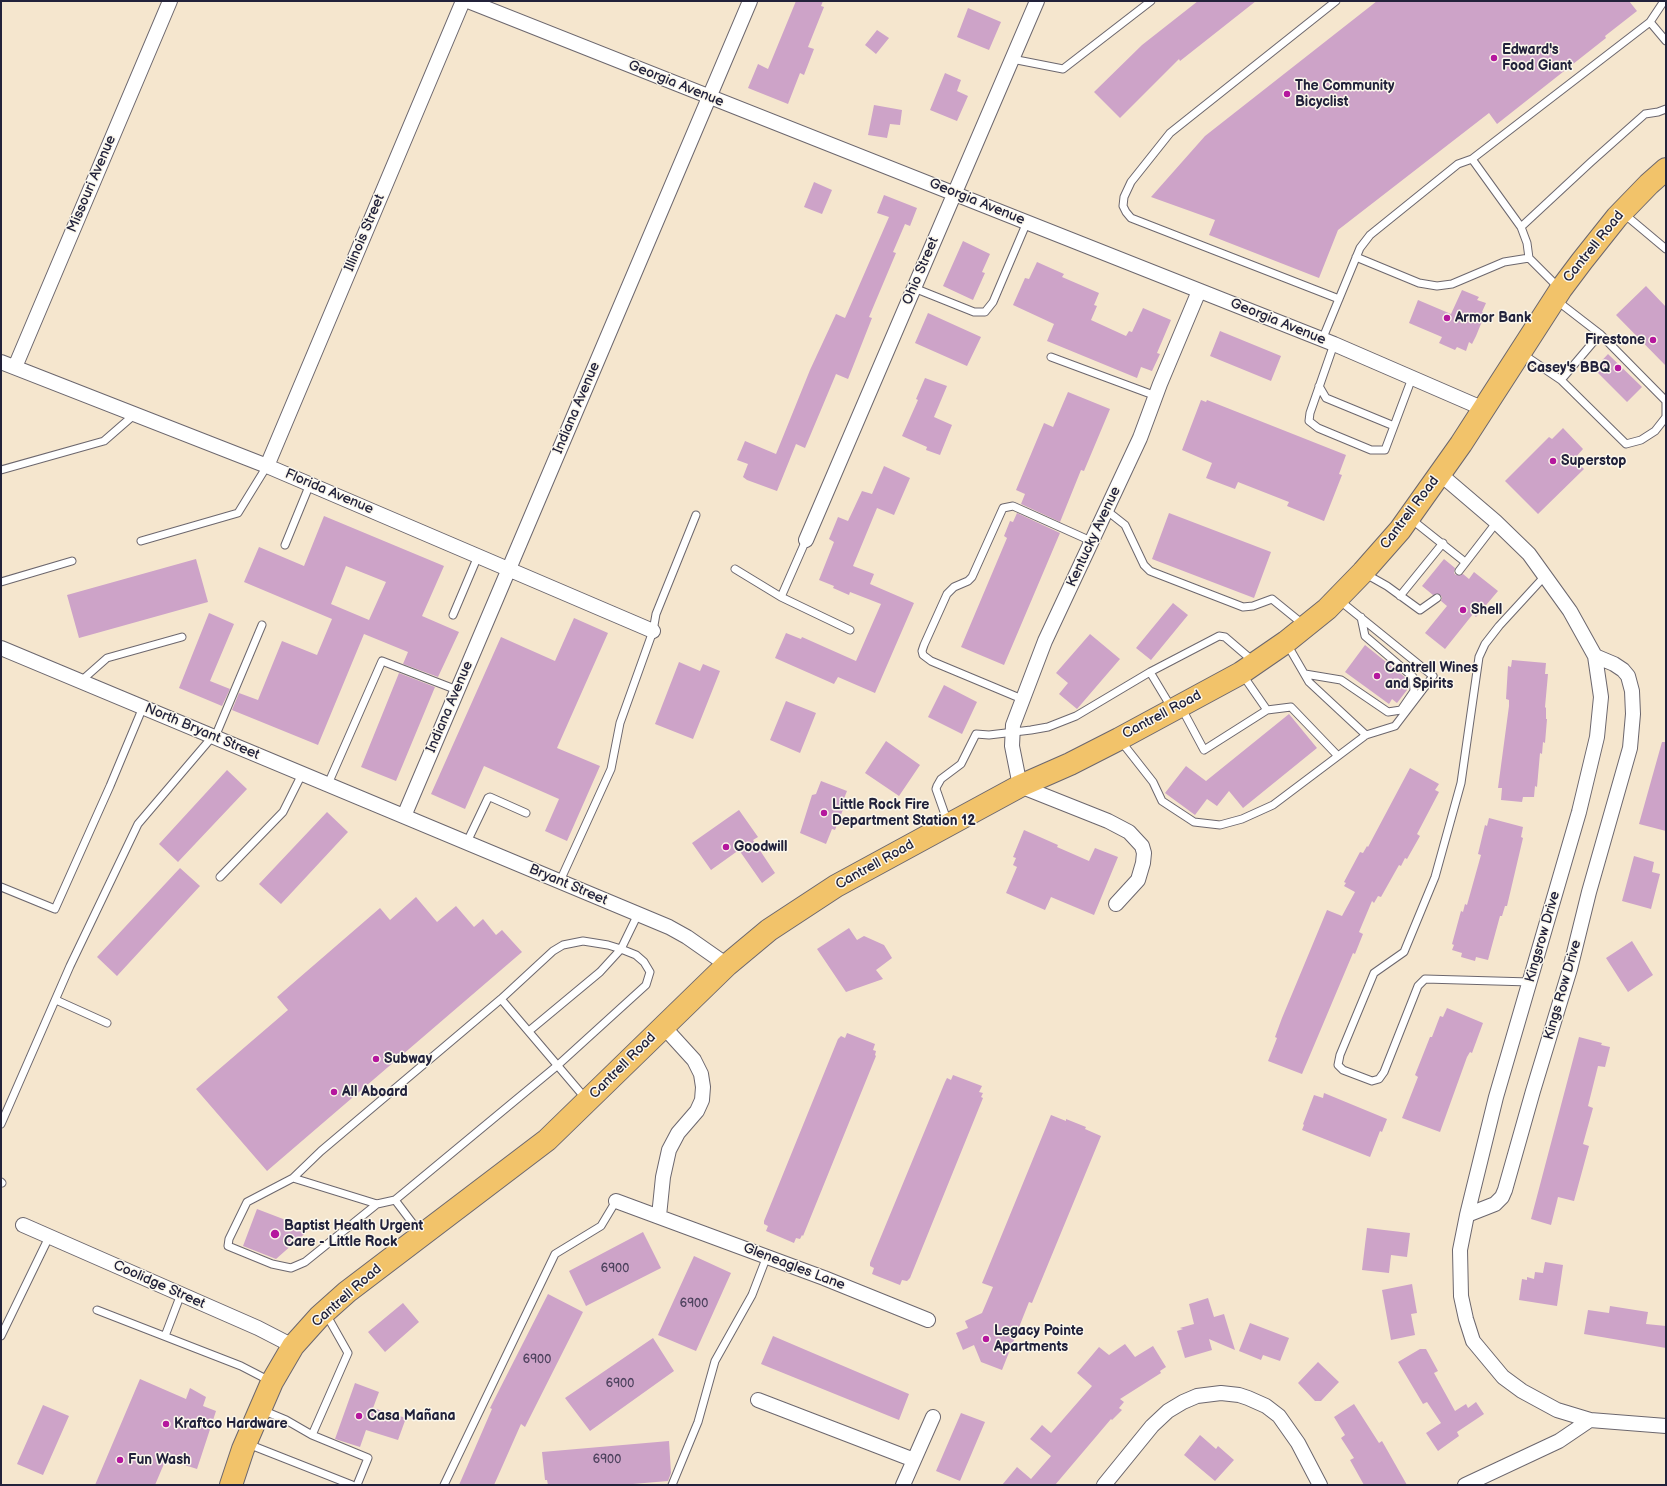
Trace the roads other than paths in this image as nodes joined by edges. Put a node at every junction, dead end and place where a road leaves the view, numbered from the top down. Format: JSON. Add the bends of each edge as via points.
{"nodes":[{"id":1,"x":170,"y":1,"type":"edge"},
{"id":2,"x":463,"y":1,"type":"edge"},
{"id":3,"x":468,"y":1,"type":"edge"},
{"id":4,"x":750,"y":1,"type":"edge"},
{"id":5,"x":1037,"y":1,"type":"edge"},
{"id":6,"x":1151,"y":1,"type":"edge"},
{"id":7,"x":1336,"y":1,"type":"edge"},
{"id":8,"x":1664,"y":1,"type":"edge"},
{"id":9,"x":1650,"y":22,"type":"junction"},
{"id":10,"x":1666,"y":42,"type":"edge"},
{"id":11,"x":1012,"y":60,"type":"junction"},
{"id":12,"x":709,"y":98,"type":"junction"},
{"id":13,"x":1666,"y":109,"type":"edge"},
{"id":14,"x":1472,"y":158,"type":"junction"},
{"id":15,"x":1666,"y":169,"type":"edge"},
{"id":16,"x":954,"y":192,"type":"junction"},
{"id":17,"x":1622,"y":212,"type":"junction"},
{"id":18,"x":1027,"y":222,"type":"junction"},
{"id":19,"x":1521,"y":227,"type":"junction"},
{"id":20,"x":1666,"y":249,"type":"edge"},
{"id":21,"x":1356,"y":257,"type":"junction"},
{"id":22,"x":1529,"y":258,"type":"junction"},
{"id":23,"x":914,"y":288,"type":"junction"},
{"id":24,"x":1199,"y":291,"type":"junction"},
{"id":25,"x":1558,"y":294,"type":"junction"},
{"id":26,"x":1339,"y":299,"type":"junction"},
{"id":27,"x":1600,"y":334,"type":"junction"},
{"id":28,"x":1328,"y":342,"type":"junction"},
{"id":29,"x":1520,"y":352,"type":"junction"},
{"id":30,"x":1051,"y":357,"type":"dead end"},
{"id":31,"x":1,"y":362,"type":"edge"},
{"id":32,"x":15,"y":367,"type":"junction"},
{"id":33,"x":1412,"y":378,"type":"junction"},
{"id":34,"x":1561,"y":380,"type":"junction"},
{"id":35,"x":1319,"y":386,"type":"junction"},
{"id":36,"x":1156,"y":396,"type":"junction"},
{"id":37,"x":1484,"y":409,"type":"junction"},
{"id":38,"x":135,"y":414,"type":"junction"},
{"id":39,"x":1394,"y":426,"type":"junction"},
{"id":40,"x":267,"y":466,"type":"junction"},
{"id":41,"x":1,"y":470,"type":"edge"},
{"id":42,"x":1440,"y":474,"type":"junction"},
{"id":43,"x":310,"y":484,"type":"junction"},
{"id":44,"x":1106,"y":510,"type":"junction"},
{"id":45,"x":696,"y":515,"type":"dead end"},
{"id":46,"x":1409,"y":518,"type":"junction"},
{"id":47,"x":1496,"y":522,"type":"junction"},
{"id":48,"x":806,"y":540,"type":"joint"},
{"id":49,"x":141,"y":541,"type":"dead end"},
{"id":50,"x":1091,"y":541,"type":"junction"},
{"id":51,"x":1443,"y":543,"type":"junction"},
{"id":52,"x":285,"y":545,"type":"dead end"},
{"id":53,"x":478,"y":556,"type":"junction"},
{"id":54,"x":72,"y":561,"type":"dead end"},
{"id":55,"x":1465,"y":562,"type":"junction"},
{"id":56,"x":508,"y":569,"type":"junction"},
{"id":57,"x":735,"y":569,"type":"dead end"},
{"id":58,"x":1459,"y":571,"type":"dead end"},
{"id":59,"x":1363,"y":572,"type":"junction"},
{"id":60,"x":1544,"y":576,"type":"junction"},
{"id":61,"x":1,"y":582,"type":"edge"},
{"id":62,"x":781,"y":596,"type":"junction"},
{"id":63,"x":1400,"y":596,"type":"junction"},
{"id":64,"x":1337,"y":598,"type":"junction"},
{"id":65,"x":1437,"y":598,"type":"dead end"},
{"id":66,"x":453,"y":615,"type":"dead end"},
{"id":67,"x":1361,"y":617,"type":"junction"},
{"id":68,"x":262,"y":625,"type":"dead end"},
{"id":69,"x":1306,"y":626,"type":"junction"},
{"id":70,"x":850,"y":630,"type":"dead end"},
{"id":71,"x":653,"y":631,"type":"junction"},
{"id":72,"x":182,"y":637,"type":"dead end"},
{"id":73,"x":1286,"y":642,"type":"junction"},
{"id":74,"x":1,"y":648,"type":"edge"},
{"id":75,"x":1595,"y":656,"type":"junction"},
{"id":76,"x":1248,"y":668,"type":"junction"},
{"id":77,"x":1150,"y":672,"type":"junction"},
{"id":78,"x":1305,"y":674,"type":"junction"},
{"id":79,"x":81,"y":681,"type":"junction"},
{"id":80,"x":457,"y":690,"type":"junction"},
{"id":81,"x":1022,"y":699,"type":"junction"},
{"id":82,"x":143,"y":707,"type":"junction"},
{"id":83,"x":1176,"y":707,"type":"junction"},
{"id":84,"x":1267,"y":710,"type":"junction"},
{"id":85,"x":1012,"y":732,"type":"junction"},
{"id":86,"x":1366,"y":735,"type":"junction"},
{"id":87,"x":214,"y":737,"type":"junction"},
{"id":88,"x":1118,"y":739,"type":"junction"},
{"id":89,"x":1338,"y":756,"type":"junction"},
{"id":90,"x":302,"y":774,"type":"junction"},
{"id":91,"x":328,"y":784,"type":"junction"},
{"id":92,"x":1020,"y":786,"type":"junction"},
{"id":93,"x":526,"y":813,"type":"dead end"},
{"id":94,"x":404,"y":816,"type":"junction"},
{"id":95,"x":948,"y":825,"type":"junction"},
{"id":96,"x":467,"y":842,"type":"junction"},
{"id":97,"x":220,"y":877,"type":"dead end"},
{"id":98,"x":560,"y":882,"type":"junction"},
{"id":99,"x":1,"y":887,"type":"edge"},
{"id":100,"x":1116,"y":904,"type":"dead end"},
{"id":101,"x":638,"y":914,"type":"junction"},
{"id":102,"x":621,"y":949,"type":"junction"},
{"id":103,"x":727,"y":965,"type":"junction"},
{"id":104,"x":1530,"y":982,"type":"junction"},
{"id":105,"x":501,"y":999,"type":"junction"},
{"id":106,"x":56,"y":1000,"type":"junction"},
{"id":107,"x":107,"y":1023,"type":"dead end"},
{"id":108,"x":663,"y":1026,"type":"junction"},
{"id":109,"x":529,"y":1031,"type":"junction"},
{"id":110,"x":558,"y":1065,"type":"junction"},
{"id":111,"x":588,"y":1101,"type":"junction"},
{"id":112,"x":1,"y":1124,"type":"edge"},
{"id":113,"x":293,"y":1178,"type":"junction"},
{"id":114,"x":395,"y":1200,"type":"junction"},
{"id":115,"x":616,"y":1201,"type":"joint"},
{"id":116,"x":377,"y":1204,"type":"junction"},
{"id":117,"x":1467,"y":1215,"type":"junction"},
{"id":118,"x":659,"y":1216,"type":"junction"},
{"id":119,"x":23,"y":1226,"type":"dead end"},
{"id":120,"x":421,"y":1235,"type":"junction"},
{"id":121,"x":49,"y":1237,"type":"junction"},
{"id":122,"x":766,"y":1256,"type":"junction"},
{"id":123,"x":181,"y":1294,"type":"junction"},
{"id":124,"x":97,"y":1310,"type":"dead end"},
{"id":125,"x":325,"y":1312,"type":"junction"},
{"id":126,"x":928,"y":1320,"type":"dead end"},
{"id":127,"x":1,"y":1336,"type":"edge"},
{"id":128,"x":164,"y":1336,"type":"junction"},
{"id":129,"x":293,"y":1346,"type":"junction"},
{"id":130,"x":272,"y":1382,"type":"junction"},
{"id":131,"x":758,"y":1400,"type":"dead end"},
{"id":132,"x":260,"y":1410,"type":"junction"},
{"id":133,"x":933,"y":1417,"type":"dead end"},
{"id":134,"x":1590,"y":1420,"type":"junction"},
{"id":135,"x":1666,"y":1426,"type":"edge"},
{"id":136,"x":312,"y":1435,"type":"junction"},
{"id":137,"x":246,"y":1443,"type":"junction"},
{"id":138,"x":914,"y":1460,"type":"junction"},
{"id":139,"x":231,"y":1485,"type":"edge"},
{"id":140,"x":352,"y":1485,"type":"edge"},
{"id":141,"x":357,"y":1485,"type":"edge"},
{"id":142,"x":444,"y":1485,"type":"edge"},
{"id":143,"x":672,"y":1485,"type":"edge"},
{"id":144,"x":903,"y":1485,"type":"edge"},
{"id":145,"x":1104,"y":1485,"type":"edge"},
{"id":146,"x":1320,"y":1485,"type":"edge"},
{"id":147,"x":1465,"y":1485,"type":"edge"}],
"edges":[{"from":1,"to":32,"type":"street","name":"Missouri Avenue"},
{"from":2,"to":40,"type":"street","name":"Illinois Street"},
{"from":3,"to":12,"type":"street","name":"Georgia Avenue"},
{"from":4,"to":12,"type":"street","name":"Indiana Avenue"},
{"from":5,"to":11,"type":"street","name":"Ohio Street"},
{"from":6,"to":11,"type":"lane","via":[[1063,69]]},
{"from":7,"to":26,"type":"lane","via":[[1170,133],[1131,182],[1123,206],[1131,218]]},
{"from":8,"to":9,"type":"lane"},
{"from":9,"to":10,"type":"lane"},
{"from":9,"to":14,"type":"lane"},
{"from":11,"to":16,"type":"street","name":"Ohio Street"},
{"from":12,"to":16,"type":"street","name":"Georgia Avenue"},
{"from":12,"to":56,"type":"street","name":"Indiana Avenue"},
{"from":13,"to":19,"type":"lane","via":[[1645,114]]},
{"from":14,"to":19,"type":"lane"},
{"from":14,"to":21,"type":"lane","via":[[1458,164],[1370,235]]},
{"from":15,"to":17,"type":"main road","name":"Cantrell Road"},
{"from":16,"to":18,"type":"street","name":"Georgia Avenue"},
{"from":16,"to":23,"type":"street","name":"Ohio Street"},
{"from":17,"to":20,"type":"lane"},
{"from":17,"to":25,"type":"main road","name":"Cantrell Road"},
{"from":18,"to":23,"type":"lane","via":[[994,302],[985,312],[974,312]]},
{"from":18,"to":24,"type":"street","name":"Georgia Avenue"},
{"from":19,"to":22,"type":"lane"},
{"from":21,"to":22,"type":"lane","via":[[1419,283],[1437,286],[1452,284],[1504,262]]},
{"from":21,"to":26,"type":"lane"},
{"from":22,"to":25,"type":"lane"},
{"from":23,"to":48,"type":"street","name":"Ohio Street"},
{"from":24,"to":28,"type":"street","name":"Georgia Avenue"},
{"from":24,"to":36,"type":"street","name":"Kentucky Avenue"},
{"from":25,"to":27,"type":"lane"},
{"from":25,"to":29,"type":"main road","name":"Cantrell Road"},
{"from":26,"to":28,"type":"lane"},
{"from":27,"to":34,"type":"lane"},
{"from":27,"to":34,"type":"lane","via":[[1666,401],[1666,417],[1655,431],[1641,440],[1626,444]]},
{"from":28,"to":33,"type":"street","name":"Georgia Avenue"},
{"from":28,"to":35,"type":"lane"},
{"from":29,"to":34,"type":"lane"},
{"from":29,"to":37,"type":"main road","name":"Cantrell Road"},
{"from":30,"to":36,"type":"lane"},
{"from":31,"to":32,"type":"street","name":"Florida Avenue"},
{"from":32,"to":38,"type":"street","name":"Florida Avenue"},
{"from":33,"to":37,"type":"street","name":"Georgia Avenue"},
{"from":33,"to":39,"type":"lane"},
{"from":35,"to":39,"type":"lane","via":[[1326,398]]},
{"from":35,"to":39,"type":"lane","via":[[1309,421],[1318,428],[1370,450],[1381,451],[1386,447]]},
{"from":36,"to":44,"type":"street","name":"Kentucky Avenue","via":[[1140,438]]},
{"from":37,"to":42,"type":"main road","name":"Cantrell Road"},
{"from":38,"to":40,"type":"street","name":"Florida Avenue"},
{"from":38,"to":41,"type":"lane","via":[[104,441]]},
{"from":40,"to":43,"type":"street","name":"Florida Avenue"},
{"from":40,"to":49,"type":"lane","via":[[238,512]]},
{"from":42,"to":46,"type":"main road","name":"Cantrell Road"},
{"from":42,"to":47,"type":"street"},
{"from":43,"to":52,"type":"lane"},
{"from":43,"to":53,"type":"street","name":"Florida Avenue"},
{"from":44,"to":50,"type":"street","name":"Kentucky Avenue"},
{"from":44,"to":69,"type":"lane","via":[[1125,525],[1144,565],[1150,571],[1243,607],[1272,599]]},
{"from":45,"to":71,"type":"lane","via":[[656,614]]},
{"from":46,"to":51,"type":"lane"},
{"from":46,"to":59,"type":"main road","name":"Cantrell Road"},
{"from":47,"to":55,"type":"lane"},
{"from":47,"to":60,"type":"street","via":[[1528,554]]},
{"from":48,"to":62,"type":"lane"},
{"from":50,"to":81,"type":"street","name":"Kentucky Avenue"},
{"from":50,"to":81,"type":"lane","via":[[1013,506],[1003,508],[972,577],[947,594],[927,638],[922,651],[927,658]]},
{"from":51,"to":55,"type":"lane"},
{"from":51,"to":63,"type":"lane"},
{"from":53,"to":56,"type":"street","name":"Florida Avenue"},
{"from":53,"to":66,"type":"lane"},
{"from":54,"to":61,"type":"lane"},
{"from":55,"to":58,"type":"lane"},
{"from":56,"to":71,"type":"street","name":"Florida Avenue"},
{"from":56,"to":80,"type":"street","name":"Indiana Avenue"},
{"from":57,"to":62,"type":"lane"},
{"from":59,"to":63,"type":"lane"},
{"from":59,"to":64,"type":"main road","name":"Cantrell Road"},
{"from":60,"to":75,"type":"street","via":[[1570,611]]},
{"from":60,"to":104,"type":"lane","via":[[1499,626],[1485,644],[1479,657],[1461,783],[1435,877],[1404,952],[1374,973],[1338,1065],[1343,1070],[1372,1081],[1380,1079],[1418,986],[1425,979]]},
{"from":62,"to":70,"type":"lane"},
{"from":63,"to":65,"type":"lane","via":[[1420,610]]},
{"from":64,"to":67,"type":"lane"},
{"from":64,"to":69,"type":"main road","name":"Cantrell Road"},
{"from":67,"to":78,"type":"lane","via":[[1365,636],[1413,677],[1414,691],[1401,710],[1388,712],[1341,680]]},
{"from":67,"to":86,"type":"lane","via":[[1433,676],[1395,726]]},
{"from":68,"to":87,"type":"lane"},
{"from":69,"to":73,"type":"main road","name":"Cantrell Road"},
{"from":71,"to":98,"type":"lane","via":[[620,723],[611,769]]},
{"from":72,"to":79,"type":"lane","via":[[107,658]]},
{"from":73,"to":76,"type":"main road","name":"Cantrell Road"},
{"from":73,"to":78,"type":"lane"},
{"from":74,"to":79,"type":"street","name":"North Bryant Street"},
{"from":75,"to":104,"type":"street","name":"Kingsrow Drive","via":[[1601,697],[1597,737],[1579,812]]},
{"from":75,"to":117,"type":"street","name":"Kings Row Drive","via":[[1614,664],[1628,676],[1632,691],[1633,714],[1630,748],[1570,970],[1505,1190],[1495,1204]]},
{"from":76,"to":77,"type":"lane","via":[[1222,635]]},
{"from":76,"to":83,"type":"main road","name":"Cantrell Road"},
{"from":76,"to":84,"type":"lane"},
{"from":77,"to":83,"type":"lane"},
{"from":77,"to":85,"type":"lane","via":[[1084,713],[1048,726]]},
{"from":78,"to":86,"type":"lane","via":[[1309,682]]},
{"from":79,"to":82,"type":"street","name":"North Bryant Street"},
{"from":80,"to":91,"type":"lane","via":[[382,661]]},
{"from":80,"to":94,"type":"street","name":"Indiana Avenue"},
{"from":81,"to":85,"type":"street","name":"Kentucky Avenue"},
{"from":82,"to":87,"type":"street","name":"North Bryant Street"},
{"from":82,"to":99,"type":"lane","via":[[55,909]]},
{"from":83,"to":84,"type":"lane","via":[[1204,750]]},
{"from":83,"to":88,"type":"main road","name":"Cantrell Road"},
{"from":84,"to":89,"type":"lane","via":[[1291,707]]},
{"from":85,"to":92,"type":"street","name":"Kentucky Avenue","via":[[1012,746]]},
{"from":85,"to":95,"type":"lane","via":[[986,736],[976,734],[961,764],[941,779],[936,789]]},
{"from":86,"to":89,"type":"lane"},
{"from":87,"to":90,"type":"street","name":"North Bryant Street"},
{"from":87,"to":106,"type":"lane","via":[[138,824]]},
{"from":88,"to":89,"type":"lane","via":[[1153,782],[1162,801],[1194,822],[1220,825],[1242,819],[1273,804]]},
{"from":88,"to":92,"type":"main road","name":"Cantrell Road"},
{"from":90,"to":91,"type":"street","name":"North Bryant Street"},
{"from":90,"to":97,"type":"lane","via":[[284,812]]},
{"from":91,"to":94,"type":"street","name":"North Bryant Street"},
{"from":92,"to":95,"type":"main road","name":"Cantrell Road"},
{"from":92,"to":100,"type":"street","via":[[1108,821],[1138,840],[1144,853],[1140,874],[1135,884]]},
{"from":93,"to":96,"type":"lane","via":[[490,797]]},
{"from":94,"to":96,"type":"street","name":"Bryant Street"},
{"from":95,"to":103,"type":"main road","name":"Cantrell Road","via":[[799,909]]},
{"from":96,"to":98,"type":"street","name":"Bryant Street"},
{"from":98,"to":101,"type":"street","name":"Bryant Street"},
{"from":101,"to":102,"type":"lane"},
{"from":101,"to":103,"type":"street","name":"Bryant Street","via":[[687,937]]},
{"from":102,"to":105,"type":"lane","via":[[608,944],[583,941],[563,945],[553,951]]},
{"from":102,"to":109,"type":"lane","via":[[600,972]]},
{"from":102,"to":110,"type":"lane","via":[[636,955],[644,962],[650,972],[646,985]]},
{"from":103,"to":108,"type":"main road","name":"Cantrell Road"},
{"from":104,"to":117,"type":"street","name":"Kingsrow Drive","via":[[1496,1097]]},
{"from":105,"to":109,"type":"lane"},
{"from":105,"to":113,"type":"lane","via":[[321,1150]]},
{"from":106,"to":107,"type":"lane"},
{"from":106,"to":112,"type":"lane"},
{"from":108,"to":111,"type":"main road","name":"Cantrell Road"},
{"from":108,"to":118,"type":"street","via":[[694,1060],[703,1088],[702,1100],[697,1111],[678,1133],[669,1150]]},
{"from":109,"to":110,"type":"lane"},
{"from":110,"to":111,"type":"lane"},
{"from":110,"to":114,"type":"lane"},
{"from":111,"to":120,"type":"main road","name":"Cantrell Road","via":[[528,1155]]},
{"from":113,"to":116,"type":"lane"},
{"from":113,"to":116,"type":"lane","via":[[247,1202],[228,1246],[272,1264],[291,1268],[304,1262]]},
{"from":114,"to":116,"type":"lane"},
{"from":114,"to":120,"type":"lane"},
{"from":115,"to":118,"type":"street","name":"Gleneagles Lane"},
{"from":115,"to":142,"type":"lane","via":[[602,1226],[555,1254]]},
{"from":117,"to":134,"type":"street","via":[[1460,1250],[1460,1280],[1462,1306],[1474,1341],[1504,1377],[1522,1391],[1557,1410]]},
{"from":118,"to":122,"type":"street","name":"Gleneagles Lane"},
{"from":119,"to":121,"type":"street","name":"Coolidge Street"},
{"from":120,"to":125,"type":"main road","name":"Cantrell Road"},
{"from":121,"to":123,"type":"street","name":"Coolidge Street"},
{"from":121,"to":127,"type":"lane"},
{"from":122,"to":126,"type":"street","name":"Gleneagles Lane"},
{"from":122,"to":143,"type":"lane","via":[[752,1295],[715,1361],[698,1422]]},
{"from":123,"to":128,"type":"lane"},
{"from":123,"to":129,"type":"street","name":"Coolidge Street"},
{"from":124,"to":128,"type":"lane"},
{"from":125,"to":129,"type":"main road","name":"Cantrell Road"},
{"from":125,"to":136,"type":"lane","via":[[348,1353]]},
{"from":128,"to":130,"type":"lane","via":[[241,1366]]},
{"from":129,"to":130,"type":"main road","name":"Cantrell Road"},
{"from":130,"to":132,"type":"main road","name":"Cantrell Road"},
{"from":131,"to":138,"type":"street"},
{"from":132,"to":136,"type":"lane","via":[[286,1420]]},
{"from":132,"to":137,"type":"main road","name":"Cantrell Road"},
{"from":133,"to":138,"type":"street"},
{"from":134,"to":135,"type":"street"},
{"from":134,"to":147,"type":"street","via":[[1559,1441]]},
{"from":136,"to":141,"type":"lane","via":[[368,1458]]},
{"from":137,"to":139,"type":"main road","name":"Cantrell Road"},
{"from":137,"to":140,"type":"lane"},
{"from":138,"to":144,"type":"street"},
{"from":145,"to":146,"type":"street","via":[[1152,1426],[1168,1411],[1196,1396],[1220,1393],[1239,1394],[1266,1406],[1279,1416],[1298,1443]]}]}
